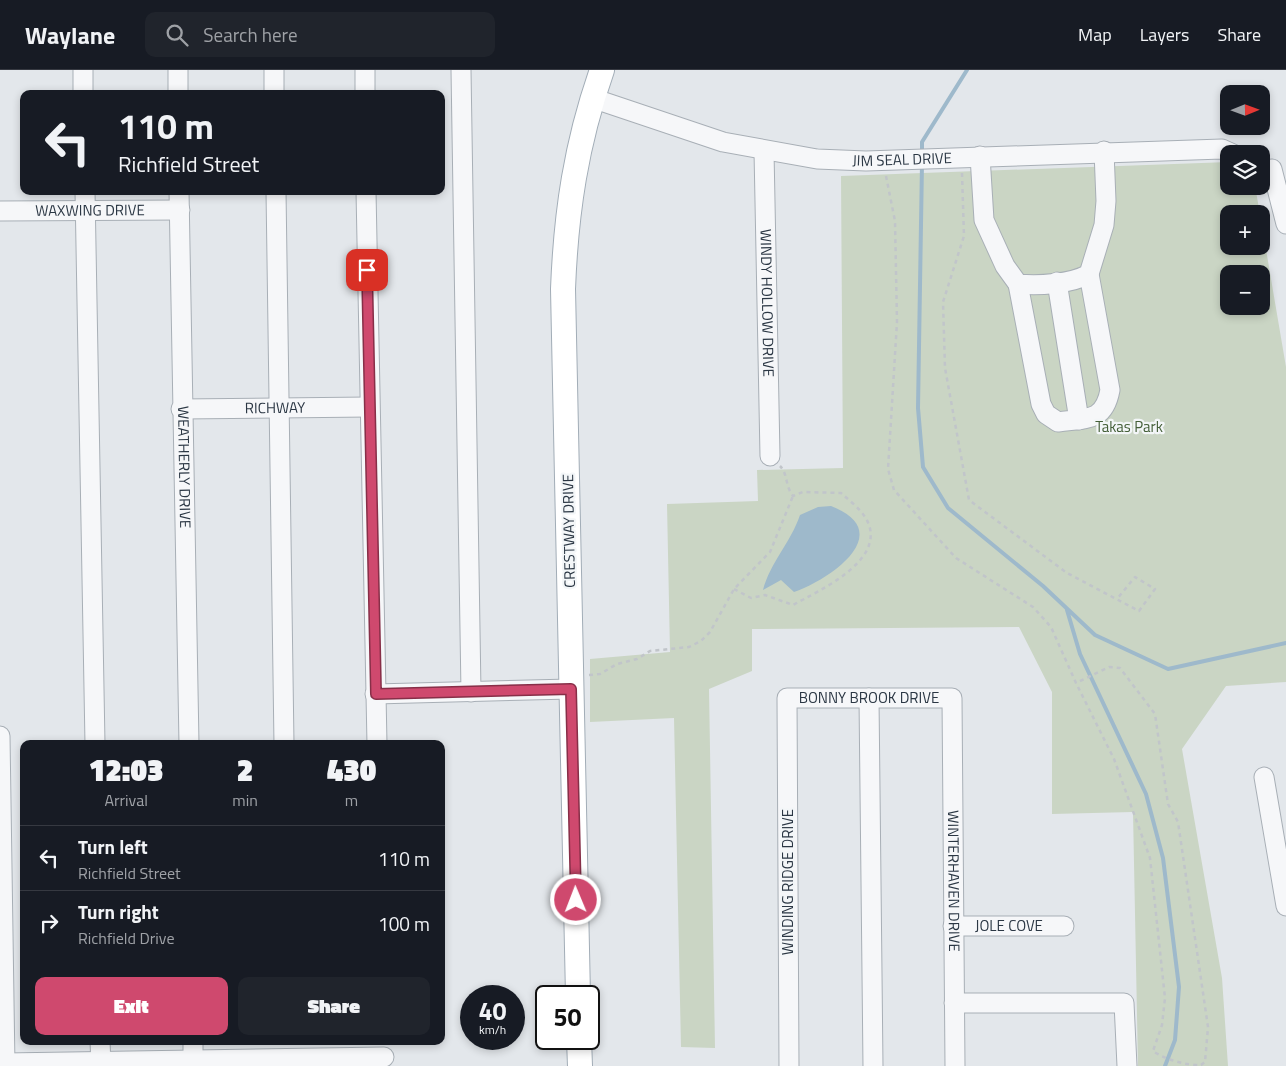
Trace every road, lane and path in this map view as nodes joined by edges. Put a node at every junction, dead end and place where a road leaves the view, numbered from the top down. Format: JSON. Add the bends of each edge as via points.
{"nodes":[{"id":1,"x":83,"y":70,"type":"edge"},
{"id":2,"x":178,"y":70,"type":"edge"},
{"id":3,"x":274,"y":70,"type":"edge"},
{"id":4,"x":365,"y":70,"type":"edge"},
{"id":5,"x":461,"y":70,"type":"edge"},
{"id":6,"x":602,"y":70,"type":"edge"},
{"id":7,"x":84,"y":90,"type":"edge"},
{"id":8,"x":178,"y":90,"type":"edge"},
{"id":9,"x":274,"y":90,"type":"edge"},
{"id":10,"x":365,"y":90,"type":"edge"},
{"id":11,"x":592,"y":98,"type":"junction"},
{"id":12,"x":764,"y":151,"type":"junction"},
{"id":13,"x":1104,"y":151,"type":"junction"},
{"id":14,"x":1220,"y":152,"type":"edge"},
{"id":15,"x":971,"y":156,"type":"junction"},
{"id":16,"x":883,"y":160,"type":"junction"},
{"id":17,"x":1273,"y":169,"type":"edge"},
{"id":18,"x":85,"y":195,"type":"edge"},
{"id":19,"x":180,"y":195,"type":"edge"},
{"id":20,"x":276,"y":195,"type":"edge"},
{"id":21,"x":366,"y":195,"type":"edge"},
{"id":22,"x":180,"y":210,"type":"junction"},
{"id":23,"x":0,"y":211,"type":"edge"},
{"id":24,"x":85,"y":212,"type":"junction"},
{"id":25,"x":1286,"y":224,"type":"edge"},
{"id":26,"x":1089,"y":274,"type":"junction"},
{"id":27,"x":1057,"y":282,"type":"junction"},
{"id":28,"x":1018,"y":284,"type":"junction"},
{"id":29,"x":369,"y":407,"type":"junction"},
{"id":30,"x":182,"y":409,"type":"junction"},
{"id":31,"x":279,"y":409,"type":"junction"},
{"id":32,"x":1079,"y":420,"type":"junction"},
{"id":33,"x":770,"y":456,"type":"dead end"},
{"id":34,"x":783,"y":469,"type":"dead end"},
{"id":35,"x":793,"y":496,"type":"junction"},
{"id":36,"x":734,"y":589,"type":"junction"},
{"id":37,"x":1117,"y":599,"type":"junction"},
{"id":38,"x":571,"y":683,"type":"junction"},
{"id":39,"x":1076,"y":683,"type":"junction"},
{"id":40,"x":471,"y":692,"type":"junction"},
{"id":41,"x":376,"y":694,"type":"junction"},
{"id":42,"x":787,"y":698,"type":"joint"},
{"id":43,"x":869,"y":698,"type":"junction"},
{"id":44,"x":952,"y":698,"type":"joint"},
{"id":45,"x":0,"y":736,"type":"edge"},
{"id":46,"x":95,"y":740,"type":"edge"},
{"id":47,"x":189,"y":740,"type":"edge"},
{"id":48,"x":284,"y":740,"type":"edge"},
{"id":49,"x":377,"y":740,"type":"edge"},
{"id":50,"x":1264,"y":777,"type":"dead end"},
{"id":51,"x":1278,"y":806,"type":"edge"},
{"id":52,"x":1286,"y":906,"type":"edge"},
{"id":53,"x":953,"y":926,"type":"junction"},
{"id":54,"x":1064,"y":926,"type":"dead end"},
{"id":55,"x":2,"y":958,"type":"edge"},
{"id":56,"x":578,"y":985,"type":"edge"},
{"id":57,"x":954,"y":1003,"type":"junction"},
{"id":58,"x":100,"y":1045,"type":"edge"},
{"id":59,"x":193,"y":1045,"type":"edge"},
{"id":60,"x":290,"y":1050,"type":"edge"},
{"id":61,"x":579,"y":1050,"type":"edge"},
{"id":62,"x":383,"y":1055,"type":"edge"},
{"id":63,"x":193,"y":1063,"type":"edge"},
{"id":64,"x":101,"y":1064,"type":"edge"},
{"id":65,"x":5,"y":1065,"type":"edge"},
{"id":66,"x":580,"y":1066,"type":"edge"},
{"id":67,"x":790,"y":1066,"type":"edge"},
{"id":68,"x":873,"y":1066,"type":"edge"},
{"id":69,"x":955,"y":1066,"type":"edge"},
{"id":70,"x":1127,"y":1066,"type":"edge"}],
"edges":[{"from":1,"to":7,"type":"street"},
{"from":2,"to":8,"type":"street"},
{"from":3,"to":9,"type":"street"},
{"from":4,"to":10,"type":"street"},
{"from":5,"to":40,"type":"street"},
{"from":6,"to":11,"type":"main road","name":"CRESTWAY DRIVE"},
{"from":11,"to":12,"type":"street","name":"JIM SEAL DRIVE","via":[[723,142]]},
{"from":11,"to":38,"type":"main road","name":"CRESTWAY DRIVE","via":[[573,179],[566,228],[563,290]]},
{"from":12,"to":16,"type":"street","name":"JIM SEAL DRIVE","via":[[818,159]]},
{"from":12,"to":33,"type":"street","name":"WINDY HOLLOW DRIVE"},
{"from":13,"to":14,"type":"street","name":"JIM SEAL DRIVE"},
{"from":13,"to":15,"type":"street","name":"JIM SEAL DRIVE"},
{"from":13,"to":26,"type":"street","via":[[1104,226]]},
{"from":15,"to":16,"type":"street","name":"JIM SEAL DRIVE"},
{"from":15,"to":28,"type":"street","via":[[984,220],[1005,266]]},
{"from":15,"to":37,"type":"path","via":[[964,236],[943,302],[946,368],[969,500],[1067,573]]},
{"from":16,"to":39,"type":"path","via":[[895,231],[897,322],[888,469],[894,490],[956,558],[1033,607],[1051,627]]},
{"from":17,"to":25,"type":"street"},
{"from":18,"to":24,"type":"street"},
{"from":19,"to":22,"type":"street","name":"WEATHERLY DRIVE"},
{"from":20,"to":31,"type":"street"},
{"from":21,"to":29,"type":"street"},
{"from":22,"to":24,"type":"street","name":"WAXWING DRIVE"},
{"from":22,"to":30,"type":"street","name":"WEATHERLY DRIVE"},
{"from":23,"to":24,"type":"street","name":"WAXWING DRIVE"},
{"from":24,"to":46,"type":"street"},
{"from":26,"to":27,"type":"street","via":[[1080,279]]},
{"from":26,"to":32,"type":"street","via":[[1110,390],[1107,405],[1097,415]]},
{"from":27,"to":28,"type":"street"},
{"from":27,"to":32,"type":"street"},
{"from":28,"to":32,"type":"street","via":[[1041,404],[1046,414],[1058,422]]},
{"from":29,"to":31,"type":"street","name":"RICHWAY"},
{"from":29,"to":41,"type":"street"},
{"from":30,"to":31,"type":"street","name":"RICHWAY"},
{"from":30,"to":47,"type":"street","name":"WEATHERLY DRIVE"},
{"from":31,"to":48,"type":"street"},
{"from":34,"to":35,"type":"path","via":[[787,489]]},
{"from":35,"to":36,"type":"path","via":[[770,552]]},
{"from":35,"to":36,"type":"path","via":[[803,492],[841,493],[861,512],[869,525],[868,545],[856,565],[838,580],[793,605],[765,595],[751,598]]},
{"from":36,"to":38,"type":"path","via":[[710,632],[689,648],[650,651],[600,674]]},
{"from":37,"to":37,"type":"path","via":[[1139,611],[1155,589],[1135,577]]},
{"from":38,"to":40,"type":"street"},
{"from":38,"to":56,"type":"main road","name":"CRESTWAY DRIVE"},
{"from":39,"to":39,"type":"path","via":[[1114,759],[1150,858],[1165,998],[1162,1025],[1153,1051],[1196,1066],[1205,1062],[1208,1027],[1178,822],[1168,804],[1155,714],[1120,668],[1109,667]]},
{"from":40,"to":41,"type":"street"},
{"from":41,"to":49,"type":"street"},
{"from":42,"to":43,"type":"street","name":"BONNY BROOK DRIVE"},
{"from":42,"to":67,"type":"street","name":"WINDING RIDGE DRIVE"},
{"from":43,"to":44,"type":"street","name":"BONNY BROOK DRIVE"},
{"from":43,"to":68,"type":"street"},
{"from":44,"to":53,"type":"street","name":"WINTERHAVEN DRIVE"},
{"from":45,"to":55,"type":"street"},
{"from":50,"to":51,"type":"street"},
{"from":51,"to":52,"type":"street"},
{"from":53,"to":54,"type":"street","name":"JOLE COVE"},
{"from":53,"to":57,"type":"street","name":"WINTERHAVEN DRIVE"},
{"from":55,"to":65,"type":"street"},
{"from":57,"to":69,"type":"street","name":"WINTERHAVEN DRIVE"},
{"from":57,"to":70,"type":"street","via":[[1124,1003]]},
{"from":58,"to":64,"type":"street"},
{"from":59,"to":63,"type":"street"},
{"from":60,"to":62,"type":"street"},
{"from":60,"to":63,"type":"street"},
{"from":61,"to":66,"type":"main road"},
{"from":63,"to":64,"type":"street"},
{"from":64,"to":65,"type":"street"}]}
